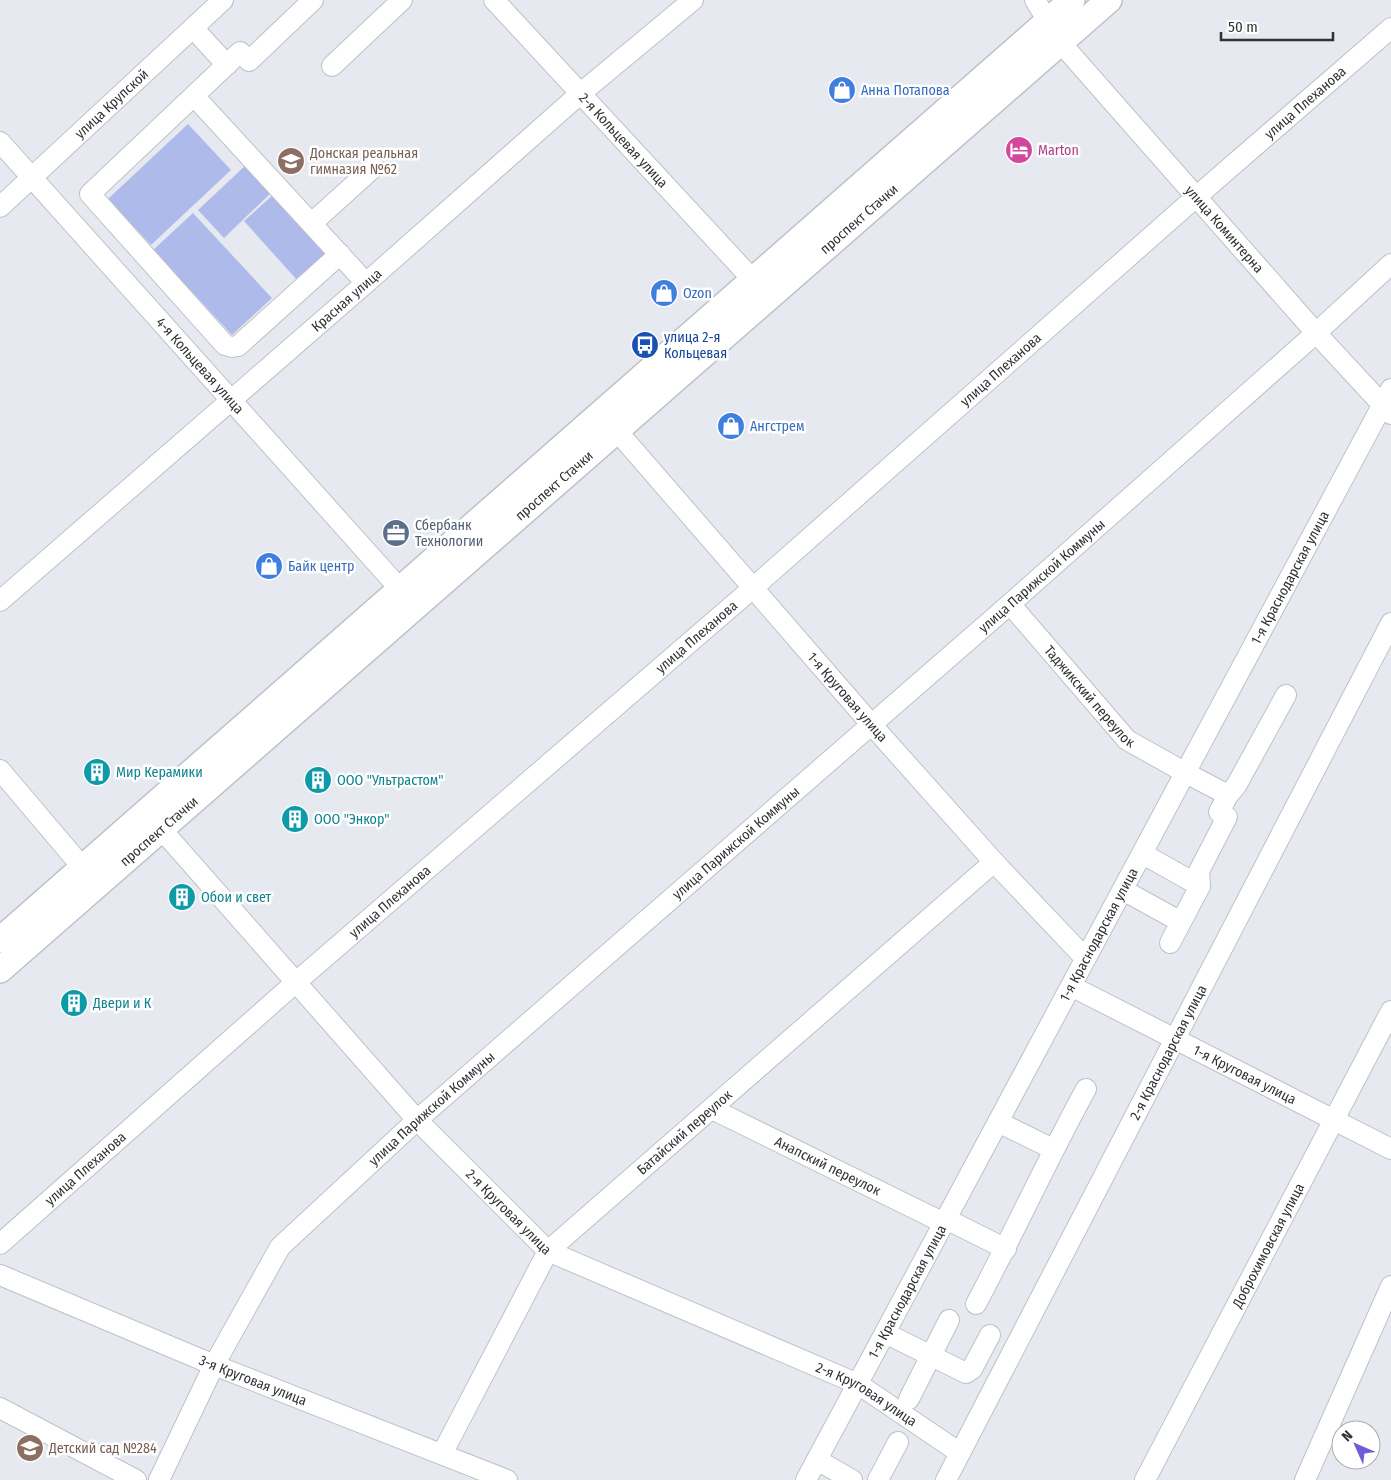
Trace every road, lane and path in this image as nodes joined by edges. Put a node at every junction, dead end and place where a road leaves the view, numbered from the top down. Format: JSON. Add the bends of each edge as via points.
{"nodes":[{"id":1,"x":223,"y":0,"type":"edge"},
{"id":2,"x":313,"y":0,"type":"edge"},
{"id":3,"x":402,"y":0,"type":"edge"},
{"id":4,"x":494,"y":0,"type":"edge"},
{"id":5,"x":694,"y":0,"type":"edge"},
{"id":6,"x":1035,"y":0,"type":"edge"},
{"id":7,"x":1072,"y":0,"type":"edge"},
{"id":8,"x":1108,"y":0,"type":"edge"},
{"id":9,"x":193,"y":28,"type":"junction"},
{"id":10,"x":1391,"y":28,"type":"edge"},
{"id":11,"x":1054,"y":32,"type":"junction"},
{"id":12,"x":227,"y":65,"type":"junction"},
{"id":13,"x":332,"y":66,"type":"dead end"},
{"id":14,"x":581,"y":94,"type":"junction"},
{"id":15,"x":194,"y":96,"type":"junction"},
{"id":16,"x":0,"y":142,"type":"edge"},
{"id":17,"x":374,"y":167,"type":"dead end"},
{"id":18,"x":32,"y":178,"type":"junction"},
{"id":19,"x":1196,"y":197,"type":"junction"},
{"id":20,"x":0,"y":206,"type":"edge"},
{"id":21,"x":312,"y":223,"type":"junction"},
{"id":22,"x":340,"y":254,"type":"junction"},
{"id":23,"x":1391,"y":264,"type":"edge"},
{"id":24,"x":753,"y":280,"type":"junction"},
{"id":25,"x":366,"y":283,"type":"junction"},
{"id":26,"x":1316,"y":333,"type":"junction"},
{"id":27,"x":232,"y":400,"type":"junction"},
{"id":28,"x":1388,"y":403,"type":"edge"},
{"id":29,"x":617,"y":431,"type":"junction"},
{"id":30,"x":754,"y":587,"type":"junction"},
{"id":31,"x":400,"y":589,"type":"junction"},
{"id":32,"x":0,"y":601,"type":"edge"},
{"id":33,"x":1010,"y":604,"type":"junction"},
{"id":34,"x":1391,"y":623,"type":"edge"},
{"id":35,"x":1286,"y":695,"type":"dead end"},
{"id":36,"x":871,"y":724,"type":"junction"},
{"id":37,"x":0,"y":770,"type":"edge"},
{"id":38,"x":1186,"y":773,"type":"junction"},
{"id":39,"x":1228,"y":794,"type":"junction"},
{"id":40,"x":162,"y":830,"type":"junction"},
{"id":41,"x":1143,"y":854,"type":"junction"},
{"id":42,"x":994,"y":862,"type":"junction"},
{"id":43,"x":83,"y":868,"type":"junction"},
{"id":44,"x":1200,"y":886,"type":"junction"},
{"id":45,"x":1123,"y":890,"type":"junction"},
{"id":46,"x":1181,"y":922,"type":"junction"},
{"id":47,"x":0,"y":940,"type":"edge"},
{"id":48,"x":1170,"y":943,"type":"dead end"},
{"id":49,"x":1085,"y":958,"type":"junction"},
{"id":50,"x":0,"y":970,"type":"edge"},
{"id":51,"x":296,"y":984,"type":"junction"},
{"id":52,"x":1071,"y":986,"type":"junction"},
{"id":53,"x":1391,"y":1011,"type":"edge"},
{"id":54,"x":1175,"y":1038,"type":"junction"},
{"id":55,"x":1086,"y":1089,"type":"dead end"},
{"id":56,"x":712,"y":1109,"type":"junction"},
{"id":57,"x":417,"y":1120,"type":"junction"},
{"id":58,"x":1334,"y":1121,"type":"junction"},
{"id":59,"x":998,"y":1122,"type":"junction"},
{"id":60,"x":1053,"y":1149,"type":"junction"},
{"id":61,"x":1391,"y":1150,"type":"edge"},
{"id":62,"x":945,"y":1221,"type":"junction"},
{"id":63,"x":0,"y":1244,"type":"edge"},
{"id":64,"x":1006,"y":1249,"type":"junction"},
{"id":65,"x":548,"y":1251,"type":"junction"},
{"id":66,"x":0,"y":1275,"type":"edge"},
{"id":67,"x":1391,"y":1286,"type":"edge"},
{"id":68,"x":976,"y":1304,"type":"dead end"},
{"id":69,"x":949,"y":1320,"type":"dead end"},
{"id":70,"x":885,"y":1333,"type":"junction"},
{"id":71,"x":990,"y":1335,"type":"dead end"},
{"id":72,"x":931,"y":1356,"type":"junction"},
{"id":73,"x":214,"y":1365,"type":"junction"},
{"id":74,"x":858,"y":1384,"type":"junction"},
{"id":75,"x":909,"y":1399,"type":"dead end"},
{"id":76,"x":0,"y":1408,"type":"edge"},
{"id":77,"x":898,"y":1442,"type":"dead end"},
{"id":78,"x":960,"y":1453,"type":"junction"},
{"id":79,"x":442,"y":1454,"type":"junction"},
{"id":80,"x":817,"y":1460,"type":"junction"},
{"id":81,"x":136,"y":1480,"type":"edge"},
{"id":82,"x":159,"y":1480,"type":"edge"},
{"id":83,"x":507,"y":1480,"type":"edge"},
{"id":84,"x":806,"y":1480,"type":"edge"},
{"id":85,"x":852,"y":1480,"type":"edge"},
{"id":86,"x":878,"y":1480,"type":"edge"},
{"id":87,"x":946,"y":1480,"type":"edge"},
{"id":88,"x":1145,"y":1480,"type":"edge"},
{"id":89,"x":1305,"y":1480,"type":"edge"}],
"edges":[{"from":1,"to":9,"type":"street","name":"улица Крупской"},
{"from":2,"to":12,"type":"street","via":[[249,61],[240,52]]},
{"from":3,"to":13,"type":"street"},
{"from":4,"to":14,"type":"street","name":"2-я Кольцевая улица"},
{"from":5,"to":14,"type":"street","name":"Красная улица"},
{"from":6,"to":11,"type":"street","name":"улица Коминтерна"},
{"from":7,"to":11,"type":"main road","name":"проспект Стачки"},
{"from":8,"to":11,"type":"main road","name":"проспект Стачки"},
{"from":9,"to":12,"type":"street"},
{"from":9,"to":18,"type":"street","name":"улица Крупской"},
{"from":10,"to":19,"type":"street","name":"улица Плеханова"},
{"from":11,"to":19,"type":"street","name":"улица Коминтерна"},
{"from":11,"to":24,"type":"main road","name":"проспект Стачки"},
{"from":11,"to":29,"type":"main road","name":"проспект Стачки"},
{"from":12,"to":15,"type":"street"},
{"from":14,"to":24,"type":"street","name":"2-я Кольцевая улица"},
{"from":14,"to":25,"type":"street","name":"Красная улица"},
{"from":15,"to":21,"type":"street"},
{"from":15,"to":22,"type":"street","via":[[90,194],[225,345],[238,346]]},
{"from":16,"to":18,"type":"street","name":"4-я Кольцевая улица"},
{"from":17,"to":21,"type":"street"},
{"from":18,"to":20,"type":"street","name":"улица Крупской"},
{"from":18,"to":27,"type":"street","name":"4-я Кольцевая улица"},
{"from":19,"to":26,"type":"street","name":"улица Коминтерна"},
{"from":19,"to":30,"type":"street","name":"улица Плеханова"},
{"from":21,"to":22,"type":"street"},
{"from":22,"to":25,"type":"street"},
{"from":23,"to":26,"type":"street","name":"улица Парижской Коммуны"},
{"from":24,"to":31,"type":"main road","name":"проспект Стачки"},
{"from":25,"to":27,"type":"street","name":"Красная улица"},
{"from":26,"to":28,"type":"street","name":"улица Коминтерна"},
{"from":26,"to":33,"type":"street","name":"улица Парижской Коммуны"},
{"from":27,"to":31,"type":"street","name":"4-я Кольцевая улица"},
{"from":27,"to":32,"type":"street","name":"Красная улица"},
{"from":28,"to":38,"type":"street","name":"1-я Краснодарская улица"},
{"from":29,"to":30,"type":"street","name":"1-я Круговая улица"},
{"from":29,"to":40,"type":"main road","name":"проспект Стачки"},
{"from":30,"to":36,"type":"street","name":"1-я Круговая улица"},
{"from":30,"to":51,"type":"street","name":"улица Плеханова"},
{"from":31,"to":43,"type":"main road","name":"проспект Стачки"},
{"from":33,"to":36,"type":"street","name":"улица Парижской Коммуны"},
{"from":33,"to":38,"type":"street","name":"Таджикский переулок","via":[[1127,740]]},
{"from":34,"to":54,"type":"street","name":"2-я Краснодарская улица"},
{"from":35,"to":39,"type":"street","via":[[1236,786]]},
{"from":36,"to":42,"type":"street","name":"1-я Круговая улица"},
{"from":36,"to":57,"type":"street","name":"улица Парижской Коммуны"},
{"from":37,"to":43,"type":"street"},
{"from":38,"to":39,"type":"street","name":"Таджикский переулок"},
{"from":38,"to":41,"type":"street","name":"1-я Краснодарская улица"},
{"from":39,"to":44,"type":"street","via":[[1219,812],[1227,817],[1199,871]]},
{"from":40,"to":50,"type":"main road","name":"проспект Стачки"},
{"from":40,"to":51,"type":"street","name":"2-я Круговая улица"},
{"from":41,"to":44,"type":"street"},
{"from":41,"to":45,"type":"street","name":"1-я Краснодарская улица"},
{"from":42,"to":49,"type":"street","name":"1-я Круговая улица"},
{"from":42,"to":56,"type":"street","name":"Батайский переулок"},
{"from":43,"to":47,"type":"main road","name":"проспект Стачки"},
{"from":44,"to":46,"type":"street"},
{"from":45,"to":46,"type":"street"},
{"from":45,"to":49,"type":"street","name":"1-я Краснодарская улица"},
{"from":46,"to":48,"type":"street"},
{"from":49,"to":52,"type":"street","name":"1-я Краснодарская улица"},
{"from":51,"to":57,"type":"street","name":"2-я Круговая улица"},
{"from":51,"to":63,"type":"street","name":"улица Плеханова"},
{"from":52,"to":54,"type":"street","name":"1-я Круговая улица"},
{"from":52,"to":59,"type":"street","name":"1-я Краснодарская улица"},
{"from":53,"to":58,"type":"street","name":"Доброхимовская улица"},
{"from":54,"to":58,"type":"street","name":"1-я Круговая улица"},
{"from":54,"to":78,"type":"street","name":"2-я Краснодарская улица"},
{"from":55,"to":60,"type":"street"},
{"from":56,"to":62,"type":"street","name":"Анапский переулок"},
{"from":56,"to":65,"type":"street","name":"Батайский переулок"},
{"from":57,"to":65,"type":"street","name":"2-я Круговая улица"},
{"from":57,"to":73,"type":"street","name":"улица Парижской Коммуны","via":[[280,1247]]},
{"from":58,"to":61,"type":"street","name":"1-я Круговая улица"},
{"from":58,"to":88,"type":"street","name":"Доброхимовская улица"},
{"from":59,"to":60,"type":"street"},
{"from":59,"to":62,"type":"street","name":"1-я Краснодарская улица"},
{"from":60,"to":64,"type":"street"},
{"from":62,"to":64,"type":"street","name":"Анапский переулок"},
{"from":62,"to":70,"type":"street","name":"1-я Краснодарская улица"},
{"from":64,"to":68,"type":"street"},
{"from":65,"to":74,"type":"street","name":"2-я Круговая улица"},
{"from":65,"to":79,"type":"street","name":"Батайский переулок"},
{"from":66,"to":73,"type":"street","name":"3-я Круговая улица"},
{"from":67,"to":89,"type":"street"},
{"from":69,"to":72,"type":"street"},
{"from":70,"to":72,"type":"street"},
{"from":70,"to":74,"type":"street","name":"1-я Краснодарская улица"},
{"from":71,"to":72,"type":"street","via":[[972,1369],[966,1372]]},
{"from":72,"to":75,"type":"street"},
{"from":73,"to":79,"type":"street","name":"3-я Круговая улица"},
{"from":73,"to":82,"type":"street","name":"улица Парижской Коммуны"},
{"from":74,"to":78,"type":"street","name":"2-я Круговая улица"},
{"from":74,"to":80,"type":"street","name":"1-я Краснодарская улица"},
{"from":76,"to":81,"type":"street"},
{"from":77,"to":86,"type":"street"},
{"from":78,"to":87,"type":"street","name":"2-я Краснодарская улица"},
{"from":79,"to":83,"type":"street","name":"3-я Круговая улица"},
{"from":80,"to":84,"type":"street","name":"1-я Краснодарская улица"},
{"from":80,"to":85,"type":"street"}]}
